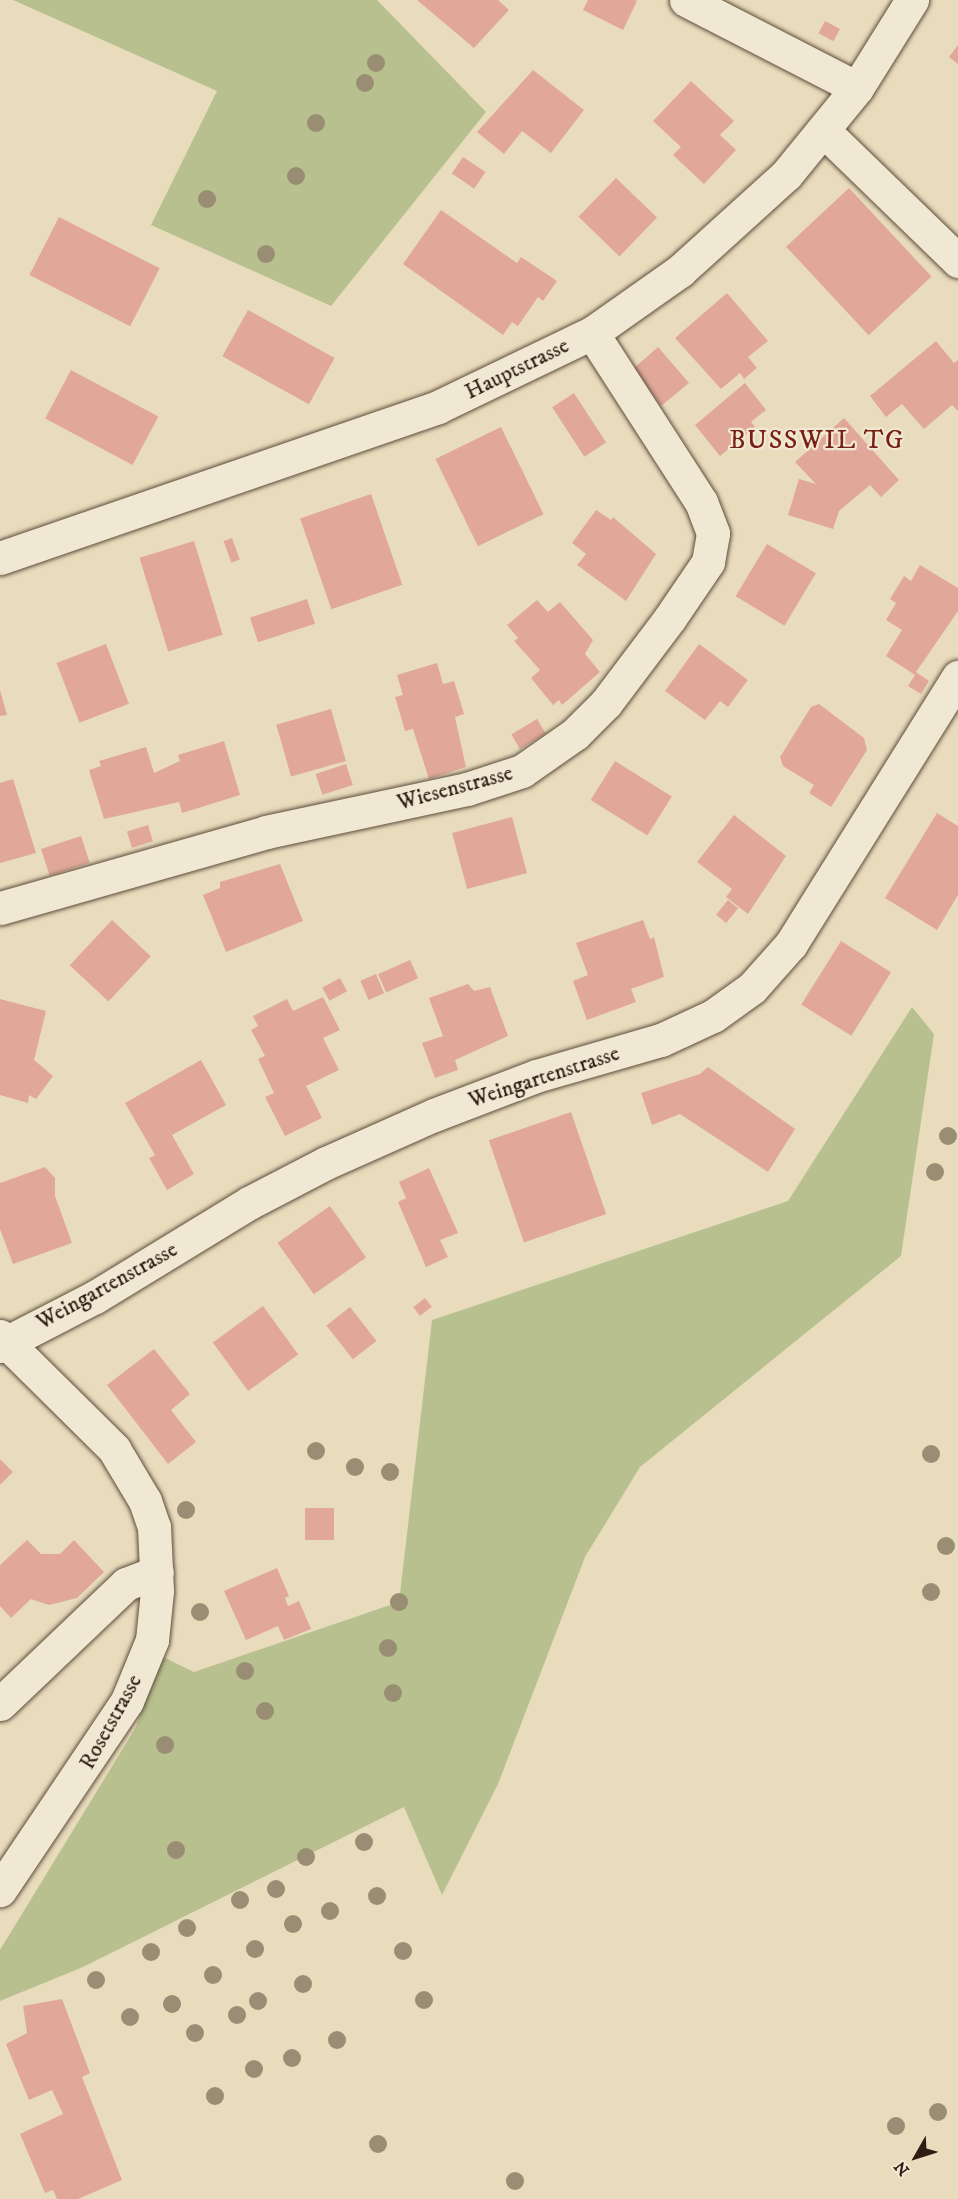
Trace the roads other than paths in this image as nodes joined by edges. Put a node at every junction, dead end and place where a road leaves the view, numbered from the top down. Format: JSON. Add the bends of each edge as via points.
{"nodes":[{"id":1,"x":686,"y":0,"type":"edge"},
{"id":2,"x":912,"y":0,"type":"edge"},
{"id":3,"x":857,"y":88,"type":"junction"},
{"id":4,"x":824,"y":131,"type":"junction"},
{"id":5,"x":958,"y":261,"type":"edge"},
{"id":6,"x":592,"y":333,"type":"junction"},
{"id":7,"x":0,"y":558,"type":"edge"},
{"id":8,"x":958,"y":677,"type":"edge"},
{"id":9,"x":0,"y":909,"type":"edge"},
{"id":10,"x":2,"y":1341,"type":"edge"},
{"id":11,"x":157,"y":1572,"type":"junction"},
{"id":12,"x":0,"y":1704,"type":"edge"},
{"id":13,"x":0,"y":1890,"type":"edge"}],
"edges":[{"from":1,"to":3,"type":"street"},
{"from":2,"to":3,"type":"street","name":"Hauptstrasse"},
{"from":3,"to":4,"type":"street","name":"Hauptstrasse"},
{"from":4,"to":5,"type":"street"},
{"from":4,"to":6,"type":"street","name":"Hauptstrasse","via":[[733,227]]},
{"from":6,"to":7,"type":"street","name":"Hauptstrasse","via":[[438,407]]},
{"from":6,"to":9,"type":"street","name":"Wiesenstrasse","via":[[701,502],[713,533],[708,562],[606,703],[575,734],[522,771],[467,789],[266,832]]},
{"from":8,"to":10,"type":"street","name":"Weingartenstrasse","via":[[791,944],[752,988],[713,1016],[661,1040],[536,1076],[434,1115],[326,1163],[249,1203],[95,1297]]},
{"from":10,"to":11,"type":"street","name":"Rosetstrasse","via":[[114,1449],[145,1501],[154,1527]]},
{"from":11,"to":12,"type":"street","via":[[126,1584]]},
{"from":11,"to":13,"type":"street","name":"Rosetstrasse","via":[[152,1640],[127,1701]]}]}
